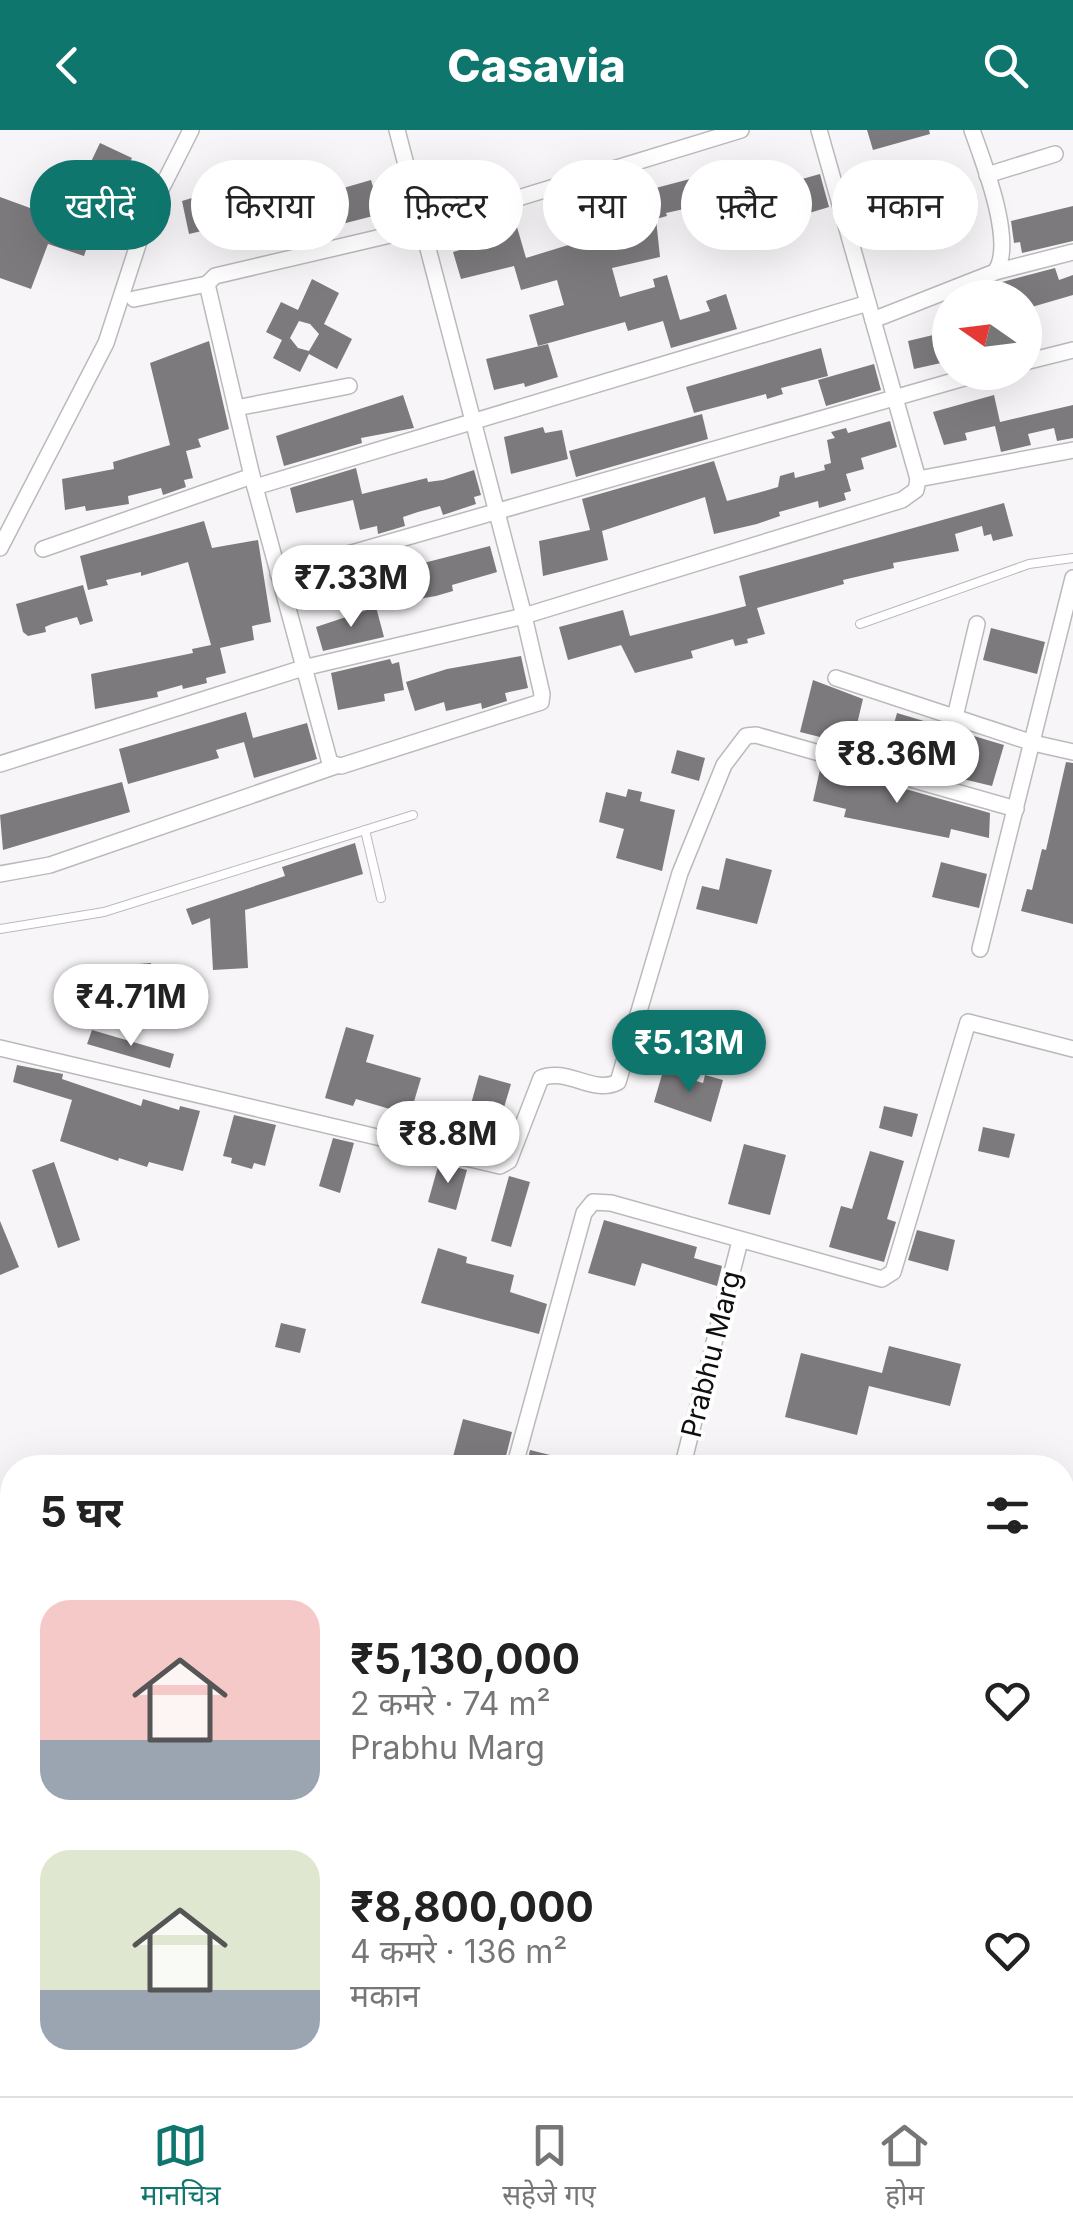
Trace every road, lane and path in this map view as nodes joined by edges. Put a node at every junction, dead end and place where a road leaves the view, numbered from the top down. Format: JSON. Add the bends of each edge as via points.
{"nodes":[{"id":1,"x":191,"y":130,"type":"edge"},
{"id":2,"x":397,"y":130,"type":"edge"},
{"id":3,"x":741,"y":130,"type":"edge"},
{"id":4,"x":820,"y":130,"type":"edge"},
{"id":5,"x":972,"y":130,"type":"edge"},
{"id":6,"x":1055,"y":154,"type":"dead end"},
{"id":7,"x":404,"y":160,"type":"edge"},
{"id":8,"x":987,"y":175,"type":"junction"},
{"id":9,"x":523,"y":197,"type":"edge"},
{"id":10,"x":369,"y":240,"type":"edge"},
{"id":11,"x":426,"y":250,"type":"edge"},
{"id":12,"x":1073,"y":252,"type":"edge"},
{"id":13,"x":995,"y":272,"type":"junction"},
{"id":14,"x":207,"y":284,"type":"junction"},
{"id":15,"x":134,"y":299,"type":"dead end"},
{"id":16,"x":868,"y":303,"type":"junction"},
{"id":17,"x":874,"y":320,"type":"junction"},
{"id":18,"x":1073,"y":350,"type":"edge"},
{"id":19,"x":1042,"y":358,"type":"edge"},
{"id":20,"x":348,"y":386,"type":"dead end"},
{"id":21,"x":932,"y":386,"type":"edge"},
{"id":22,"x":894,"y":396,"type":"junction"},
{"id":23,"x":236,"y":408,"type":"junction"},
{"id":24,"x":472,"y":420,"type":"junction"},
{"id":25,"x":1073,"y":450,"type":"edge"},
{"id":26,"x":918,"y":479,"type":"junction"},
{"id":27,"x":254,"y":482,"type":"junction"},
{"id":28,"x":497,"y":512,"type":"junction"},
{"id":29,"x":0,"y":548,"type":"edge"},
{"id":30,"x":43,"y":549,"type":"dead end"},
{"id":31,"x":1073,"y":558,"type":"edge"},
{"id":32,"x":278,"y":574,"type":"junction"},
{"id":33,"x":1073,"y":578,"type":"edge"},
{"id":34,"x":524,"y":616,"type":"junction"},
{"id":35,"x":860,"y":624,"type":"dead end"},
{"id":36,"x":977,"y":624,"type":"dead end"},
{"id":37,"x":303,"y":668,"type":"junction"},
{"id":38,"x":836,"y":678,"type":"dead end"},
{"id":39,"x":954,"y":717,"type":"junction"},
{"id":40,"x":1034,"y":743,"type":"junction"},
{"id":41,"x":1073,"y":752,"type":"edge"},
{"id":42,"x":0,"y":764,"type":"edge"},
{"id":43,"x":336,"y":766,"type":"junction"},
{"id":44,"x":1016,"y":809,"type":"junction"},
{"id":45,"x":413,"y":815,"type":"dead end"},
{"id":46,"x":365,"y":830,"type":"junction"},
{"id":47,"x":0,"y":874,"type":"edge"},
{"id":48,"x":380,"y":898,"type":"dead end"},
{"id":49,"x":0,"y":929,"type":"edge"},
{"id":50,"x":980,"y":949,"type":"dead end"},
{"id":51,"x":0,"y":1048,"type":"edge"},
{"id":52,"x":1073,"y":1049,"type":"edge"},
{"id":53,"x":740,"y":1241,"type":"junction"},
{"id":54,"x":518,"y":1455,"type":"edge"},
{"id":55,"x":685,"y":1455,"type":"edge"}],
"edges":[{"from":1,"to":29,"type":"street","via":[[146,217],[106,343]]},
{"from":2,"to":7,"type":"street"},
{"from":3,"to":9,"type":"street"},
{"from":4,"to":16,"type":"street"},
{"from":5,"to":8,"type":"street"},
{"from":6,"to":8,"type":"street"},
{"from":8,"to":13,"type":"street","via":[[1002,242]]},
{"from":10,"to":14,"type":"street","via":[[214,276]]},
{"from":11,"to":24,"type":"street"},
{"from":12,"to":13,"type":"street"},
{"from":13,"to":17,"type":"street"},
{"from":14,"to":15,"type":"street"},
{"from":14,"to":23,"type":"street"},
{"from":16,"to":17,"type":"street"},
{"from":16,"to":24,"type":"street"},
{"from":17,"to":22,"type":"street"},
{"from":18,"to":19,"type":"street"},
{"from":20,"to":23,"type":"street"},
{"from":21,"to":22,"type":"street"},
{"from":22,"to":26,"type":"street"},
{"from":22,"to":28,"type":"street"},
{"from":23,"to":27,"type":"street"},
{"from":24,"to":27,"type":"street"},
{"from":24,"to":28,"type":"street"},
{"from":25,"to":26,"type":"street"},
{"from":26,"to":34,"type":"street","via":[[916,490],[902,500]]},
{"from":27,"to":30,"type":"street"},
{"from":27,"to":32,"type":"street"},
{"from":28,"to":32,"type":"street"},
{"from":28,"to":34,"type":"street"},
{"from":31,"to":35,"type":"lane","via":[[1030,564]]},
{"from":32,"to":37,"type":"street"},
{"from":33,"to":40,"type":"street"},
{"from":34,"to":37,"type":"street"},
{"from":34,"to":43,"type":"street","via":[[541,702]]},
{"from":36,"to":39,"type":"street"},
{"from":37,"to":42,"type":"street"},
{"from":37,"to":43,"type":"street","via":[[328,760]]},
{"from":38,"to":39,"type":"street"},
{"from":39,"to":40,"type":"street"},
{"from":40,"to":41,"type":"street"},
{"from":40,"to":44,"type":"street"},
{"from":43,"to":47,"type":"street","via":[[50,865]]},
{"from":44,"to":50,"type":"street"},
{"from":44,"to":51,"type":"street","via":[[746,736],[724,764],[680,873],[623,1074],[611,1086],[558,1074],[541,1078],[509,1161],[500,1166]]},
{"from":45,"to":46,"type":"lane"},
{"from":46,"to":48,"type":"lane"},
{"from":46,"to":49,"type":"lane","via":[[104,912]]},
{"from":52,"to":53,"type":"street","via":[[968,1022],[888,1277]]},
{"from":53,"to":54,"type":"street","via":[[601,1201],[588,1206]]},
{"from":53,"to":55,"type":"street","name":"Prabhu Marg"}]}
